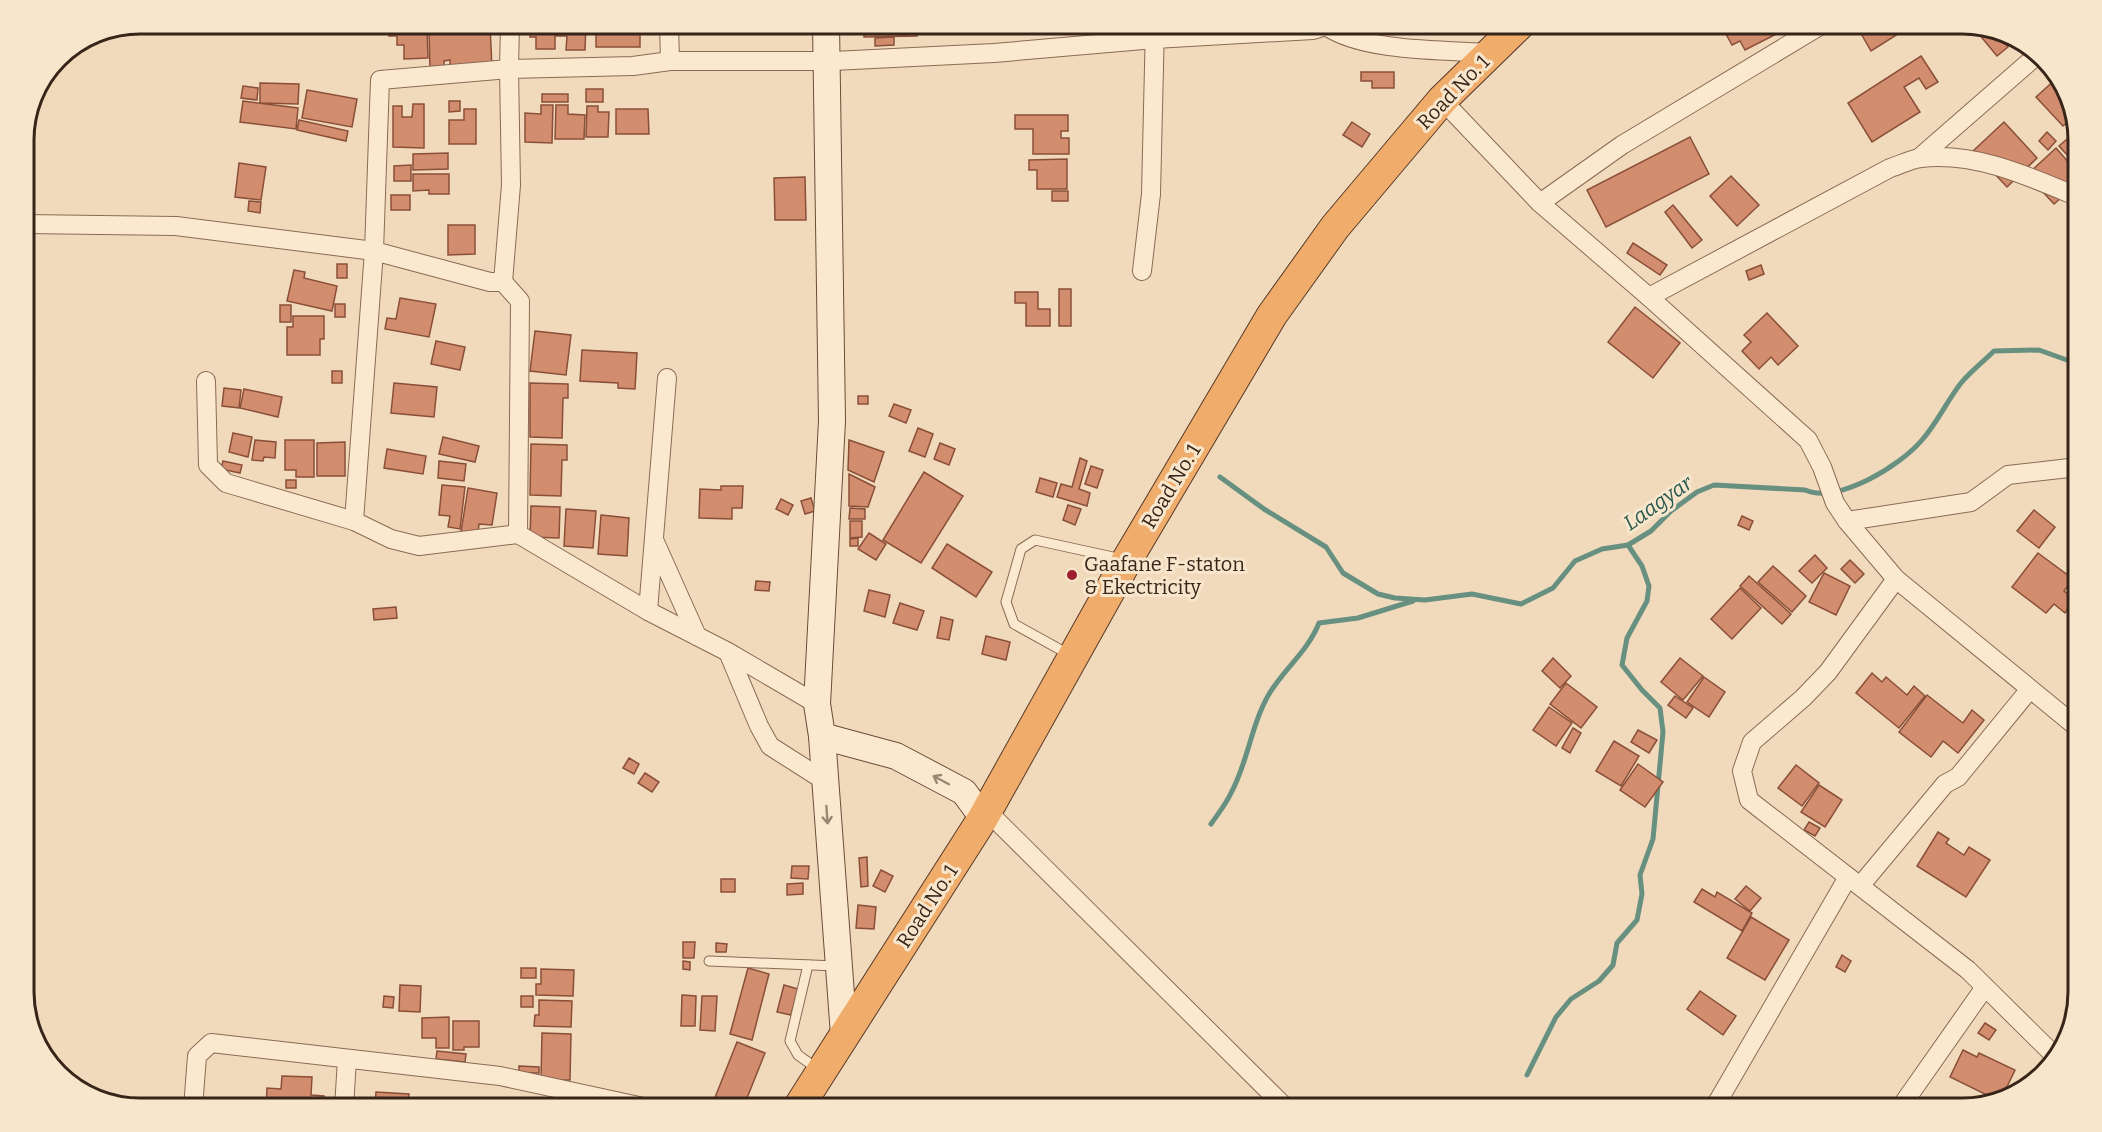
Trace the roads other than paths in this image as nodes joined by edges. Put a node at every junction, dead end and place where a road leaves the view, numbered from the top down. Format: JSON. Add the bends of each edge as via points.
{"nodes":[{"id":1,"x":510,"y":34,"type":"edge"},
{"id":2,"x":669,"y":34,"type":"edge"},
{"id":3,"x":826,"y":34,"type":"edge"},
{"id":4,"x":1133,"y":34,"type":"edge"},
{"id":5,"x":1155,"y":34,"type":"edge"},
{"id":6,"x":1340,"y":34,"type":"edge"},
{"id":7,"x":1510,"y":34,"type":"edge"},
{"id":8,"x":1806,"y":34,"type":"edge"},
{"id":9,"x":1491,"y":53,"type":"junction"},
{"id":10,"x":670,"y":61,"type":"junction"},
{"id":11,"x":826,"y":61,"type":"junction"},
{"id":12,"x":2031,"y":61,"type":"edge"},
{"id":13,"x":509,"y":69,"type":"junction"},
{"id":14,"x":1442,"y":100,"type":"junction"},
{"id":15,"x":1919,"y":158,"type":"junction"},
{"id":16,"x":2067,"y":192,"type":"edge"},
{"id":17,"x":1540,"y":203,"type":"junction"},
{"id":18,"x":35,"y":224,"type":"edge"},
{"id":19,"x":374,"y":251,"type":"junction"},
{"id":20,"x":1142,"y":271,"type":"dead end"},
{"id":21,"x":503,"y":282,"type":"junction"},
{"id":22,"x":1649,"y":297,"type":"junction"},
{"id":23,"x":667,"y":378,"type":"dead end"},
{"id":24,"x":206,"y":381,"type":"dead end"},
{"id":25,"x":2067,"y":468,"type":"edge"},
{"id":26,"x":354,"y":521,"type":"junction"},
{"id":27,"x":1846,"y":521,"type":"junction"},
{"id":28,"x":518,"y":534,"type":"junction"},
{"id":29,"x":654,"y":540,"type":"junction"},
{"id":30,"x":1127,"y":560,"type":"junction"},
{"id":31,"x":1896,"y":579,"type":"junction"},
{"id":32,"x":648,"y":611,"type":"junction"},
{"id":33,"x":697,"y":636,"type":"junction"},
{"id":34,"x":728,"y":652,"type":"junction"},
{"id":35,"x":1073,"y":657,"type":"junction"},
{"id":36,"x":2030,"y":689,"type":"junction"},
{"id":37,"x":817,"y":704,"type":"junction"},
{"id":38,"x":2068,"y":720,"type":"edge"},
{"id":39,"x":822,"y":736,"type":"junction"},
{"id":40,"x":825,"y":781,"type":"junction"},
{"id":41,"x":984,"y":814,"type":"junction"},
{"id":42,"x":1854,"y":881,"type":"junction"},
{"id":43,"x":709,"y":961,"type":"dead end"},
{"id":44,"x":808,"y":965,"type":"junction"},
{"id":45,"x":840,"y":966,"type":"junction"},
{"id":46,"x":1985,"y":987,"type":"junction"},
{"id":47,"x":844,"y":1035,"type":"junction"},
{"id":48,"x":2050,"y":1051,"type":"edge"},
{"id":49,"x":347,"y":1059,"type":"junction"},
{"id":50,"x":821,"y":1071,"type":"junction"},
{"id":51,"x":193,"y":1098,"type":"edge"},
{"id":52,"x":345,"y":1098,"type":"edge"},
{"id":53,"x":602,"y":1098,"type":"edge"},
{"id":54,"x":804,"y":1098,"type":"edge"},
{"id":55,"x":1276,"y":1098,"type":"edge"},
{"id":56,"x":1720,"y":1098,"type":"edge"},
{"id":57,"x":1907,"y":1098,"type":"edge"}],
"edges":[{"from":1,"to":13,"type":"street"},
{"from":2,"to":10,"type":"street"},
{"from":3,"to":11,"type":"main road"},
{"from":4,"to":11,"type":"street","via":[[994,53]]},
{"from":5,"to":20,"type":"street","via":[[1151,194]]},
{"from":6,"to":9,"type":"street","via":[[1391,47]]},
{"from":7,"to":9,"type":"highway","name":"Road No. 1"},
{"from":8,"to":17,"type":"street","via":[[1622,145]]},
{"from":9,"to":14,"type":"highway","name":"Road No. 1"},
{"from":10,"to":11,"type":"street"},
{"from":10,"to":13,"type":"street","via":[[633,66]]},
{"from":11,"to":37,"type":"main road","via":[[832,422]]},
{"from":12,"to":15,"type":"street"},
{"from":13,"to":19,"type":"street","via":[[380,80]]},
{"from":13,"to":21,"type":"street","via":[[511,185]]},
{"from":14,"to":17,"type":"street"},
{"from":14,"to":30,"type":"highway","name":"Road No. 1","via":[[1335,227],[1272,315]]},
{"from":15,"to":16,"type":"street","via":[[1961,157],[2031,177]]},
{"from":15,"to":22,"type":"street","via":[[1890,168]]},
{"from":17,"to":22,"type":"street"},
{"from":18,"to":19,"type":"street","via":[[176,226]]},
{"from":19,"to":21,"type":"street","via":[[490,282]]},
{"from":19,"to":26,"type":"street"},
{"from":21,"to":28,"type":"street","via":[[520,301]]},
{"from":22,"to":27,"type":"street","via":[[1808,440]]},
{"from":23,"to":29,"type":"street"},
{"from":24,"to":26,"type":"street","via":[[207,465],[226,483]]},
{"from":25,"to":27,"type":"street","via":[[2008,475],[1971,502]]},
{"from":26,"to":28,"type":"street","via":[[391,539],[419,546]]},
{"from":27,"to":31,"type":"street"},
{"from":28,"to":32,"type":"street"},
{"from":29,"to":32,"type":"street"},
{"from":29,"to":33,"type":"street"},
{"from":30,"to":35,"type":"highway","name":"Road No. 1"},
{"from":30,"to":35,"type":"lane","via":[[1035,540],[1021,549],[1006,602],[1014,624]]},
{"from":31,"to":36,"type":"street"},
{"from":31,"to":42,"type":"street","via":[[1828,672],[1752,742],[1742,771],[1749,800]]},
{"from":32,"to":33,"type":"street"},
{"from":33,"to":34,"type":"street"},
{"from":34,"to":37,"type":"street"},
{"from":34,"to":40,"type":"street","via":[[770,746]]},
{"from":35,"to":41,"type":"highway","name":"Road No. 1"},
{"from":36,"to":38,"type":"street"},
{"from":36,"to":42,"type":"street","via":[[1958,777],[1945,784]]},
{"from":37,"to":39,"type":"main road"},
{"from":39,"to":40,"type":"main road"},
{"from":41,"to":39,"type":"main road","one_way":true,"via":[[964,792],[896,756]]},
{"from":40,"to":45,"type":"main road","one_way":true},
{"from":41,"to":47,"type":"highway","name":"Road No. 1"},
{"from":41,"to":55,"type":"street"},
{"from":42,"to":46,"type":"street"},
{"from":42,"to":56,"type":"street"},
{"from":43,"to":44,"type":"lane"},
{"from":44,"to":45,"type":"lane"},
{"from":44,"to":50,"type":"lane","via":[[790,1041],[798,1055]]},
{"from":45,"to":47,"type":"main road"},
{"from":46,"to":48,"type":"street"},
{"from":46,"to":57,"type":"street"},
{"from":47,"to":50,"type":"highway","name":"Road No. 1"},
{"from":49,"to":51,"type":"street","via":[[211,1043],[197,1056]]},
{"from":49,"to":52,"type":"street"},
{"from":49,"to":53,"type":"street","via":[[500,1076]]},
{"from":50,"to":54,"type":"highway","name":"Road No. 1"}]}
